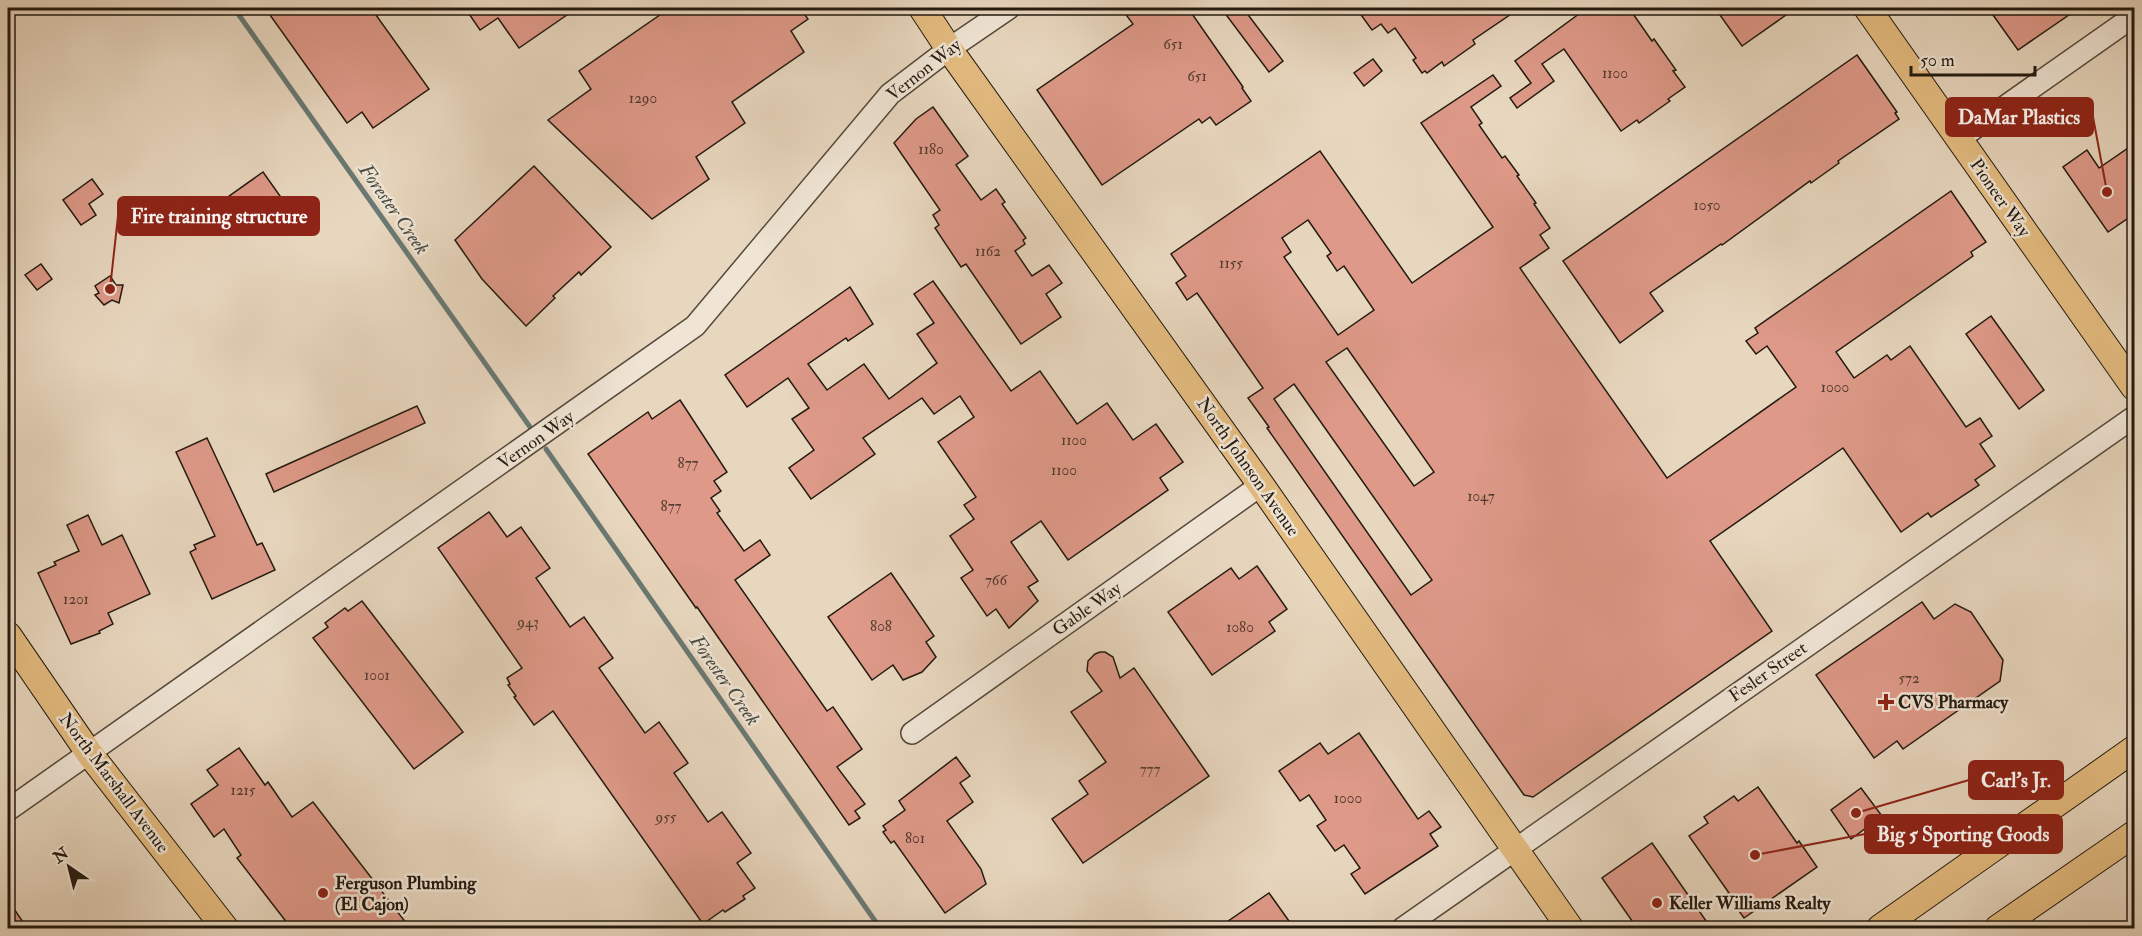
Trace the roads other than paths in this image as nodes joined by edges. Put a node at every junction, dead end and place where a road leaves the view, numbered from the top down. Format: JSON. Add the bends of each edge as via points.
{"nodes":[{"id":1,"x":922,"y":8,"type":"edge"},
{"id":2,"x":1009,"y":8,"type":"edge"},
{"id":3,"x":1867,"y":8,"type":"edge"},
{"id":4,"x":2134,"y":16,"type":"edge"},
{"id":5,"x":949,"y":49,"type":"junction"},
{"id":6,"x":1959,"y":139,"type":"junction"},
{"id":7,"x":2134,"y":387,"type":"edge"},
{"id":8,"x":2134,"y":417,"type":"edge"},
{"id":9,"x":1261,"y":485,"type":"junction"},
{"id":10,"x":8,"y":635,"type":"edge"},
{"id":11,"x":912,"y":733,"type":"dead end"},
{"id":12,"x":2134,"y":749,"type":"edge"},
{"id":13,"x":89,"y":753,"type":"junction"},
{"id":14,"x":8,"y":810,"type":"edge"},
{"id":15,"x":2134,"y":834,"type":"edge"},
{"id":16,"x":1516,"y":848,"type":"junction"},
{"id":17,"x":225,"y":928,"type":"edge"},
{"id":18,"x":1403,"y":928,"type":"edge"},
{"id":19,"x":1570,"y":928,"type":"edge"},
{"id":20,"x":1880,"y":928,"type":"edge"},
{"id":21,"x":1998,"y":928,"type":"edge"}],
"edges":[{"from":1,"to":5,"type":"main road","name":"North Johnson Avenue"},
{"from":2,"to":5,"type":"street","name":"Vernon Way"},
{"from":3,"to":6,"type":"main road","name":"Pioneer Way"},
{"from":4,"to":6,"type":"street"},
{"from":5,"to":9,"type":"main road","name":"North Johnson Avenue"},
{"from":5,"to":13,"type":"street","name":"Vernon Way","via":[[890,94],[695,326]]},
{"from":6,"to":7,"type":"main road","name":"Pioneer Way"},
{"from":8,"to":16,"type":"street","name":"Fesler Street"},
{"from":9,"to":11,"type":"street","name":"Gable Way"},
{"from":9,"to":16,"type":"main road","name":"North Johnson Avenue"},
{"from":10,"to":13,"type":"main road","name":"North Marshall Avenue"},
{"from":12,"to":20,"type":"main road"},
{"from":13,"to":14,"type":"street","name":"Vernon Way"},
{"from":13,"to":17,"type":"main road","name":"North Marshall Avenue"},
{"from":15,"to":21,"type":"main road"},
{"from":16,"to":18,"type":"street","name":"Fesler Street"},
{"from":16,"to":19,"type":"main road","name":"North Johnson Avenue"}]}
